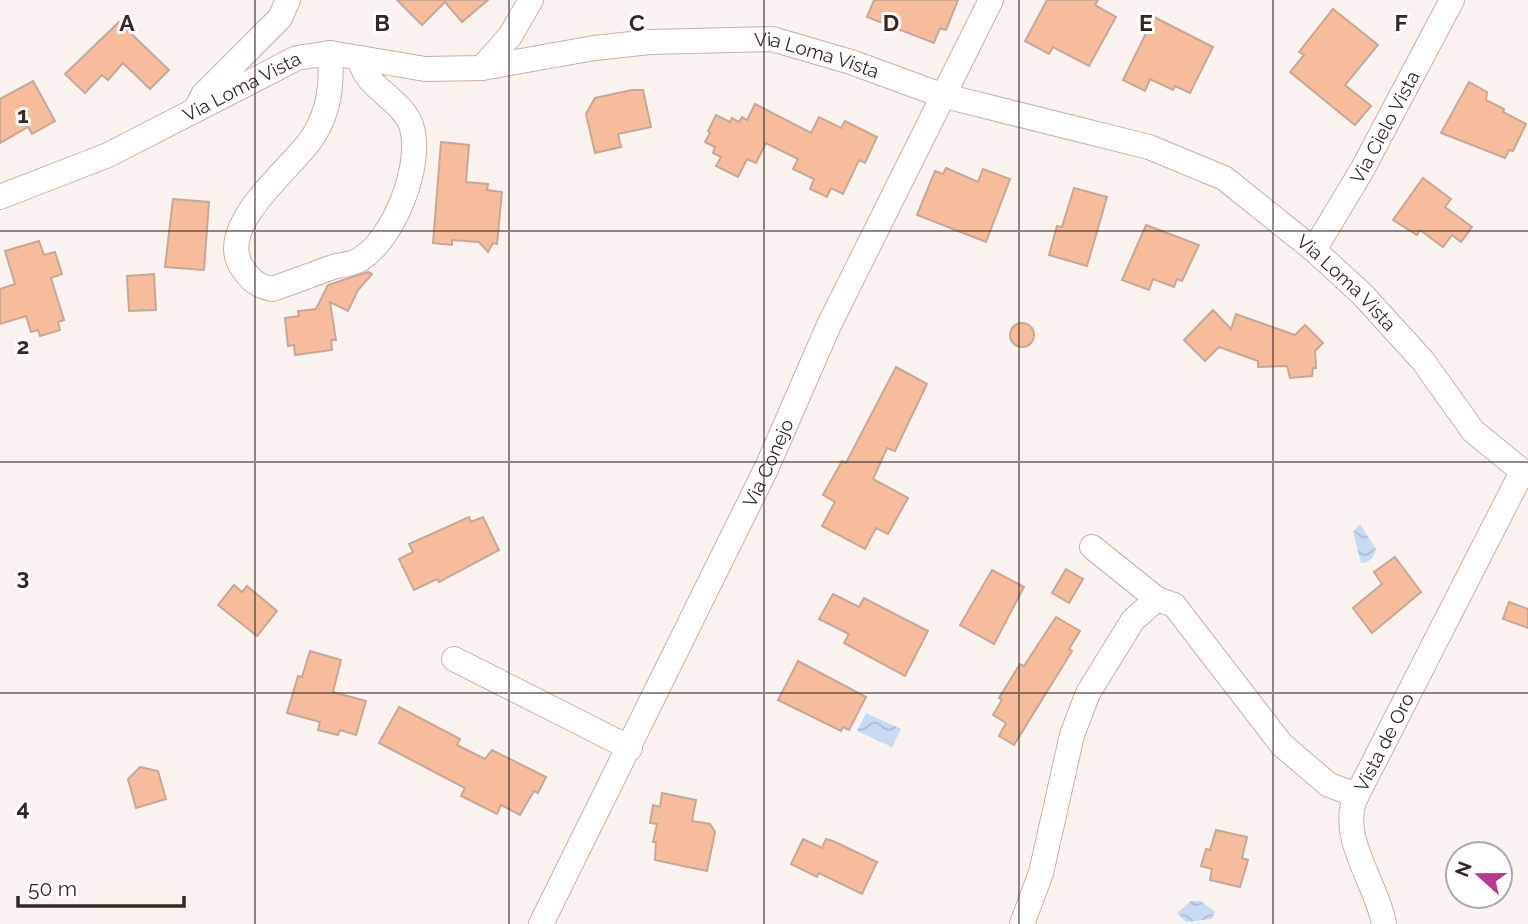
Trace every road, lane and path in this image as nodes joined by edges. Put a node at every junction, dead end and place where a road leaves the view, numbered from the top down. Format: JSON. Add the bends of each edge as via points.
{"nodes":[{"id":1,"x":288,"y":0,"type":"edge"},
{"id":2,"x":531,"y":0,"type":"edge"},
{"id":3,"x":992,"y":0,"type":"edge"},
{"id":4,"x":1452,"y":0,"type":"edge"},
{"id":5,"x":330,"y":53,"type":"junction"},
{"id":6,"x":360,"y":58,"type":"junction"},
{"id":7,"x":482,"y":68,"type":"junction"},
{"id":8,"x":942,"y":95,"type":"junction"},
{"id":9,"x":194,"y":112,"type":"junction"},
{"id":10,"x":0,"y":197,"type":"edge"},
{"id":11,"x":1314,"y":250,"type":"junction"},
{"id":12,"x":1525,"y":474,"type":"edge"},
{"id":13,"x":1092,"y":548,"type":"dead end"},
{"id":14,"x":1157,"y":599,"type":"junction"},
{"id":15,"x":454,"y":659,"type":"dead end"},
{"id":16,"x":630,"y":748,"type":"junction"},
{"id":17,"x":1357,"y":795,"type":"junction"},
{"id":18,"x":541,"y":924,"type":"edge"},
{"id":19,"x":1022,"y":924,"type":"edge"},
{"id":20,"x":1384,"y":924,"type":"edge"}],
"edges":[{"from":1,"to":9,"type":"street","via":[[280,19],[203,95]]},
{"from":2,"to":7,"type":"street","via":[[510,36]]},
{"from":3,"to":8,"type":"street","name":"Via Conejo"},
{"from":4,"to":11,"type":"street","name":"Via Cielo Vista"},
{"from":5,"to":6,"type":"street","name":"Via Loma Vista"},
{"from":5,"to":6,"type":"street","via":[[332,86],[323,118],[303,152],[258,197],[244,219],[238,240],[239,262],[254,284],[262,287],[272,289],[360,259],[383,235],[405,197],[415,158],[411,124],[365,75]]},
{"from":5,"to":9,"type":"street","name":"Via Loma Vista","via":[[297,58]]},
{"from":6,"to":7,"type":"street","name":"Via Loma Vista","via":[[425,69]]},
{"from":7,"to":8,"type":"street","name":"Via Loma Vista","via":[[650,42],[772,39]]},
{"from":8,"to":11,"type":"street","name":"Via Loma Vista","via":[[1149,147],[1224,178]]},
{"from":8,"to":16,"type":"street","name":"Via Conejo"},
{"from":9,"to":10,"type":"street","name":"Via Loma Vista","via":[[107,155]]},
{"from":11,"to":12,"type":"street","name":"Via Loma Vista","via":[[1423,361],[1473,431]]},
{"from":12,"to":17,"type":"street","name":"Vista de Oro"},
{"from":13,"to":14,"type":"street","name":"Vista de Oro"},
{"from":14,"to":17,"type":"street","name":"Vista de Oro","via":[[1174,605],[1290,754],[1329,785]]},
{"from":14,"to":19,"type":"street","via":[[1133,620],[1088,692],[1072,735],[1041,873]]},
{"from":15,"to":16,"type":"street"},
{"from":16,"to":18,"type":"street","name":"Via Conejo"},
{"from":17,"to":20,"type":"street","via":[[1352,835],[1381,905]]}]}
